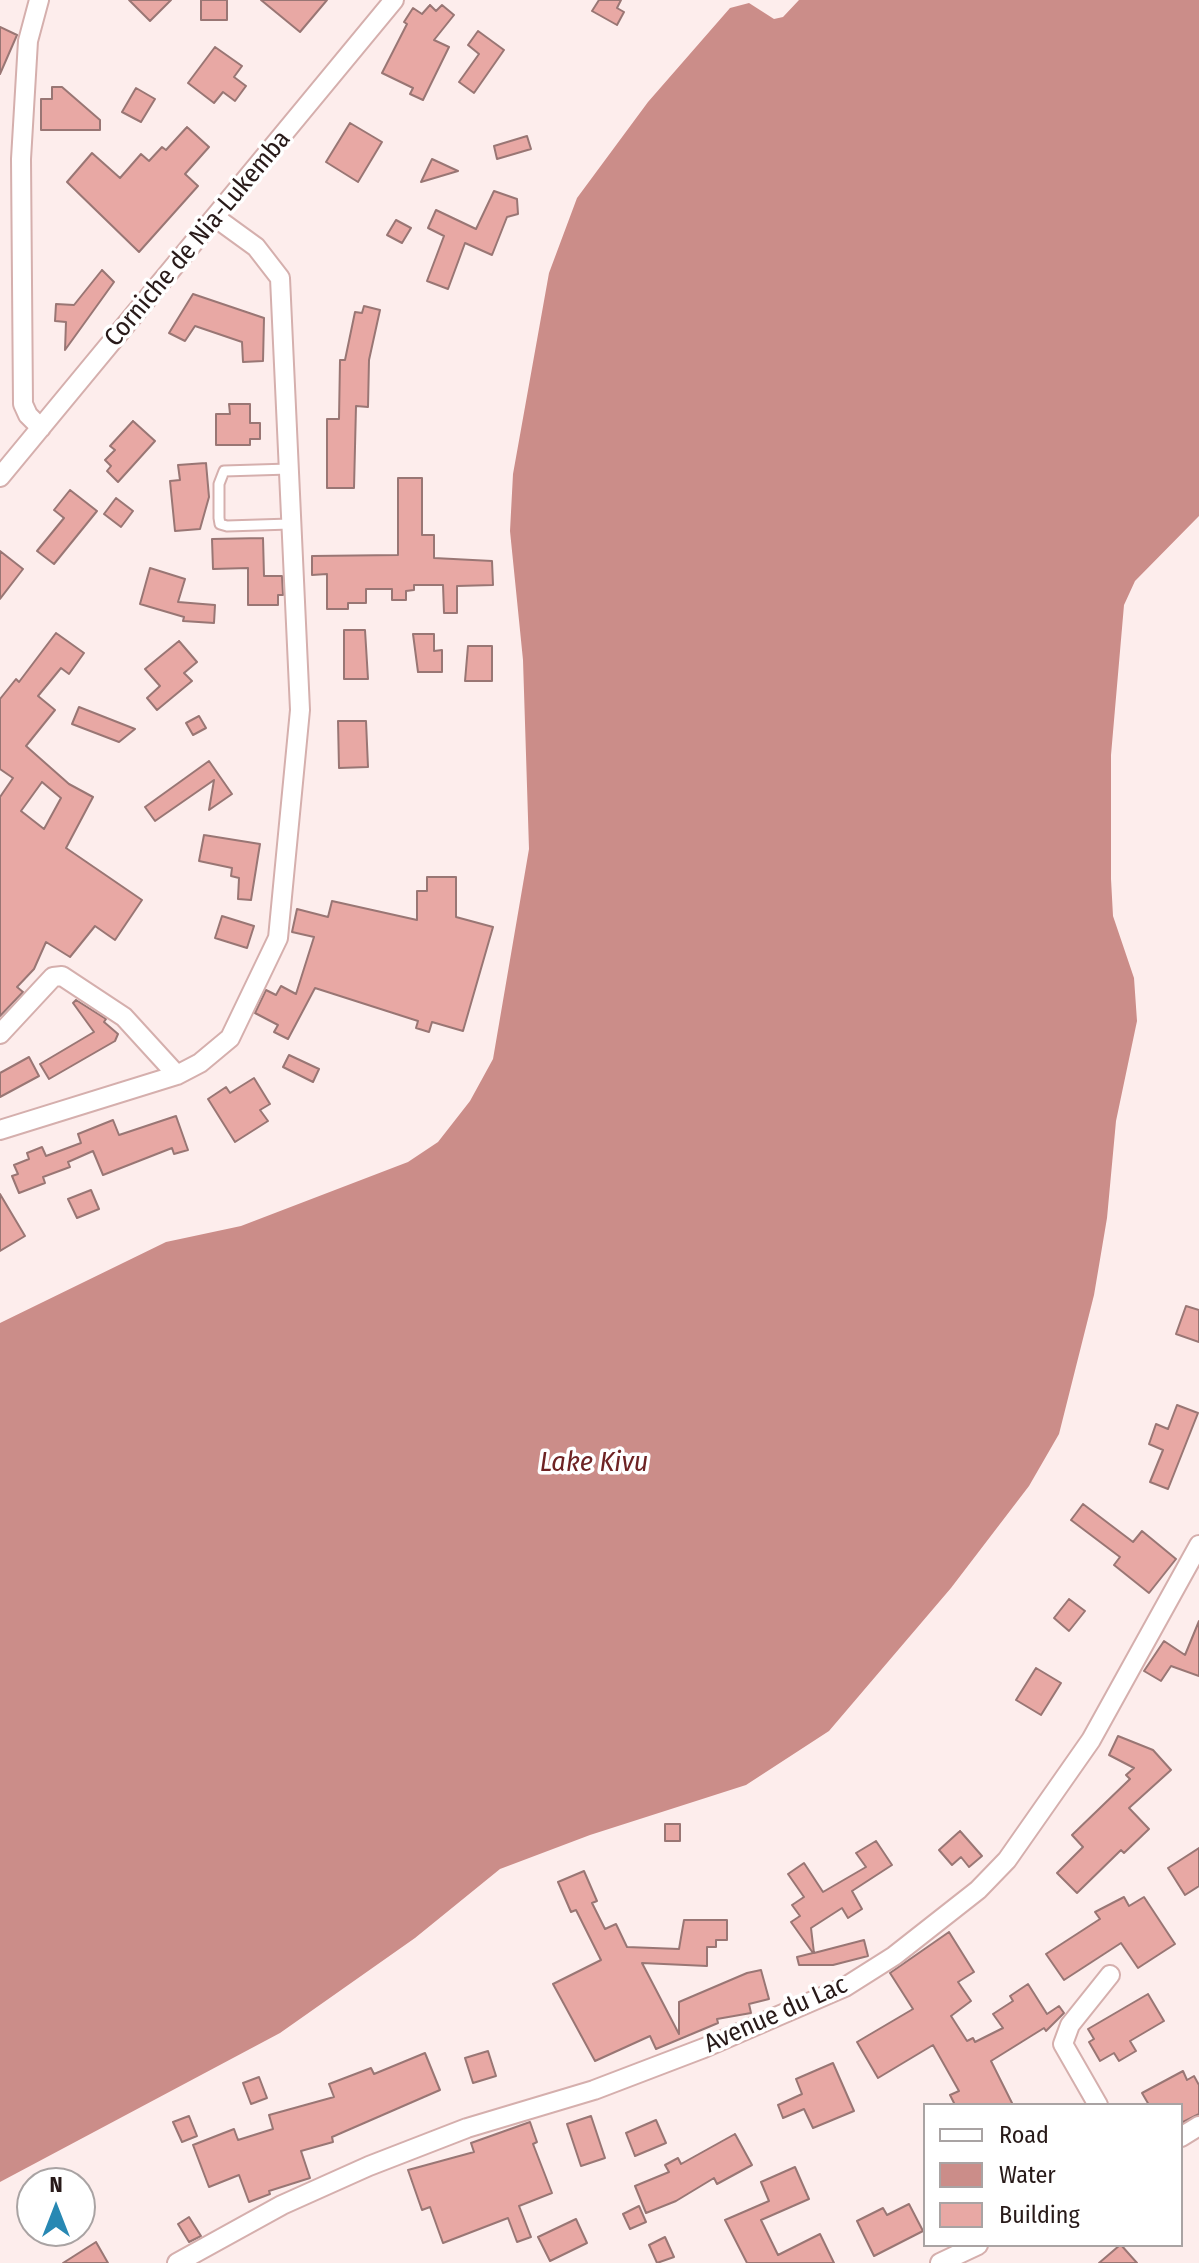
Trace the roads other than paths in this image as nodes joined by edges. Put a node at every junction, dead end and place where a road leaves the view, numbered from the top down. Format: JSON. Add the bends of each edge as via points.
{"nodes":[{"id":1,"x":39,"y":0,"type":"edge"},
{"id":2,"x":394,"y":0,"type":"edge"},
{"id":3,"x":216,"y":218,"type":"junction"},
{"id":4,"x":41,"y":428,"type":"junction"},
{"id":5,"x":289,"y":469,"type":"junction"},
{"id":6,"x":0,"y":477,"type":"edge"},
{"id":7,"x":290,"y":524,"type":"junction"},
{"id":8,"x":0,"y":1034,"type":"edge"},
{"id":9,"x":177,"y":1075,"type":"junction"},
{"id":10,"x":0,"y":1130,"type":"edge"},
{"id":11,"x":1199,"y":1545,"type":"edge"},
{"id":12,"x":1110,"y":1975,"type":"dead end"},
{"id":13,"x":1097,"y":2103,"type":"edge"},
{"id":14,"x":974,"y":2247,"type":"edge"},
{"id":15,"x":177,"y":2263,"type":"edge"},
{"id":16,"x":940,"y":2263,"type":"edge"}],
"edges":[{"from":1,"to":4,"type":"street","via":[[28,41],[21,159],[23,404]]},
{"from":2,"to":3,"type":"street","name":"Corniche de Nia-Lukemba"},
{"from":3,"to":4,"type":"street","name":"Corniche de Nia-Lukemba"},
{"from":3,"to":5,"type":"street","via":[[256,247],[280,278]]},
{"from":4,"to":6,"type":"street","name":"Corniche de Nia-Lukemba"},
{"from":5,"to":7,"type":"street"},
{"from":5,"to":7,"type":"lane","via":[[224,471],[219,518],[227,526]]},
{"from":7,"to":9,"type":"street","via":[[300,710],[278,938],[230,1038]]},
{"from":8,"to":9,"type":"street","via":[[53,977],[62,976],[124,1017]]},
{"from":9,"to":10,"type":"street"},
{"from":11,"to":15,"type":"street","name":"Avenue du Lac","via":[[1091,1740],[1007,1860],[959,1907],[894,1956],[845,1987],[704,2048],[369,2166],[282,2205]]},
{"from":12,"to":13,"type":"street","via":[[1070,2025],[1063,2044]]},
{"from":14,"to":16,"type":"street"}]}
